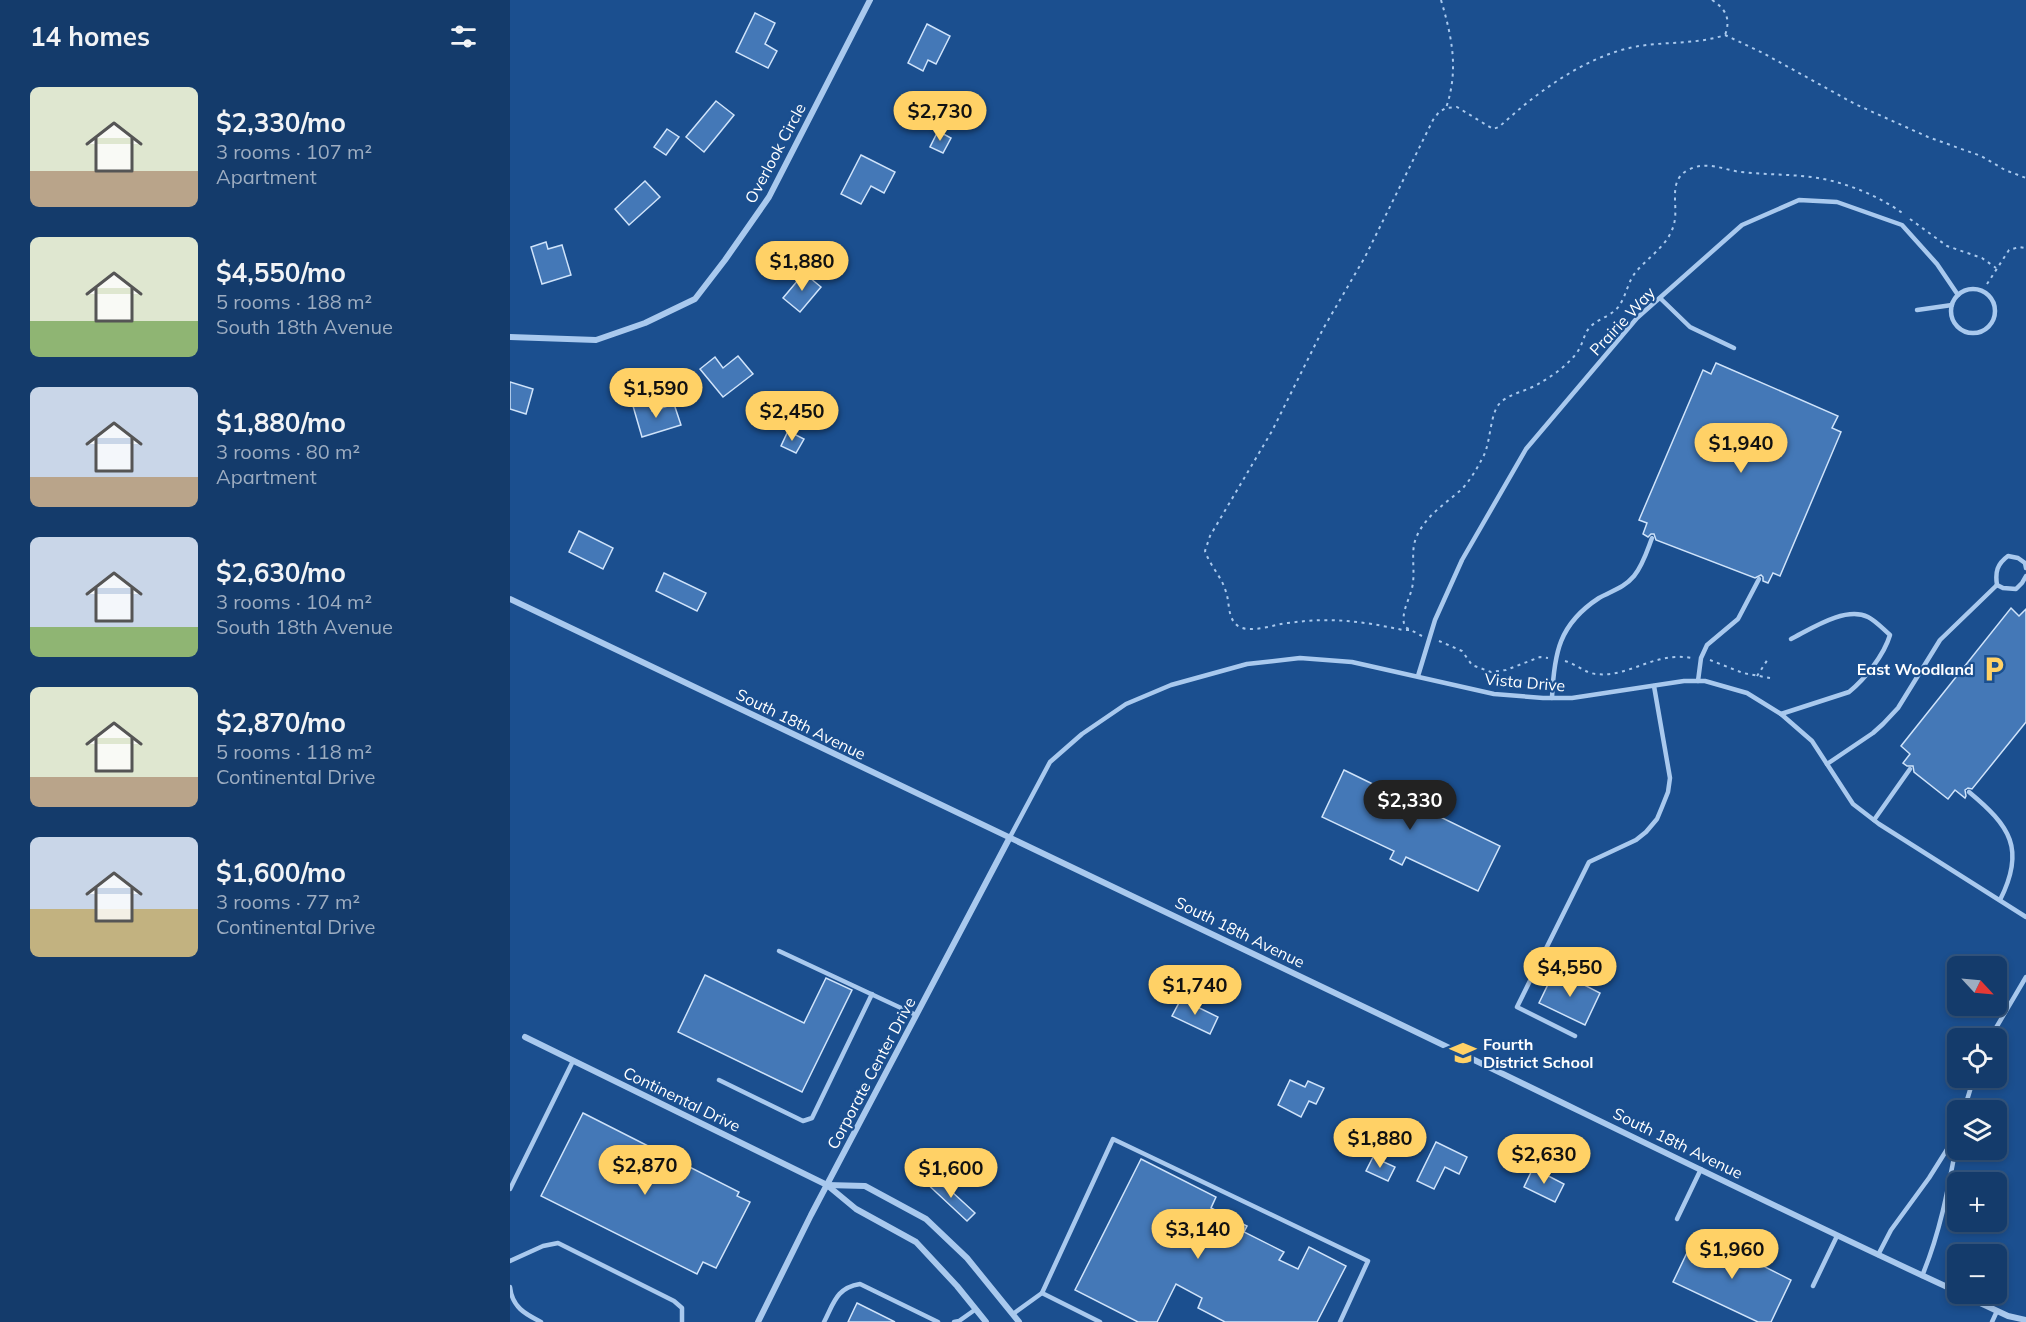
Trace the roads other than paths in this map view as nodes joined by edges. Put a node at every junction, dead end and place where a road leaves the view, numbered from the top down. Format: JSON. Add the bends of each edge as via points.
{"nodes":[{"id":1,"x":870,"y":0,"type":"edge"},
{"id":2,"x":1958,"y":295,"type":"junction"},
{"id":3,"x":1660,"y":298,"type":"junction"},
{"id":4,"x":1952,"y":305,"type":"junction"},
{"id":5,"x":1917,"y":310,"type":"dead end"},
{"id":6,"x":510,"y":337,"type":"edge"},
{"id":7,"x":1734,"y":348,"type":"dead end"},
{"id":8,"x":1652,"y":538,"type":"dead end"},
{"id":9,"x":2026,"y":568,"type":"edge"},
{"id":10,"x":2026,"y":576,"type":"edge"},
{"id":11,"x":1759,"y":579,"type":"dead end"},
{"id":12,"x":1997,"y":585,"type":"junction"},
{"id":13,"x":510,"y":599,"type":"edge"},
{"id":14,"x":1791,"y":639,"type":"dead end"},
{"id":15,"x":1418,"y":676,"type":"junction"},
{"id":16,"x":1698,"y":681,"type":"junction"},
{"id":17,"x":1654,"y":686,"type":"junction"},
{"id":18,"x":1552,"y":698,"type":"junction"},
{"id":19,"x":1781,"y":714,"type":"junction"},
{"id":20,"x":1827,"y":764,"type":"junction"},
{"id":21,"x":1910,"y":769,"type":"dead end"},
{"id":22,"x":1969,"y":792,"type":"dead end"},
{"id":23,"x":1874,"y":820,"type":"junction"},
{"id":24,"x":1010,"y":837,"type":"junction"},
{"id":25,"x":2000,"y":900,"type":"junction"},
{"id":26,"x":2026,"y":917,"type":"edge"},
{"id":27,"x":779,"y":951,"type":"dead end"},
{"id":28,"x":2026,"y":977,"type":"edge"},
{"id":29,"x":872,"y":994,"type":"junction"},
{"id":30,"x":916,"y":1015,"type":"junction"},
{"id":31,"x":1996,"y":1028,"type":"edge"},
{"id":32,"x":1575,"y":1036,"type":"dead end"},
{"id":33,"x":525,"y":1037,"type":"dead end"},
{"id":34,"x":573,"y":1061,"type":"junction"},
{"id":35,"x":718,"y":1080,"type":"dead end"},
{"id":36,"x":1947,"y":1151,"type":"edge"},
{"id":37,"x":1953,"y":1160,"type":"edge"},
{"id":38,"x":1701,"y":1169,"type":"junction"},
{"id":39,"x":827,"y":1185,"type":"junction"},
{"id":40,"x":510,"y":1189,"type":"edge"},
{"id":41,"x":1677,"y":1219,"type":"dead end"},
{"id":42,"x":1837,"y":1236,"type":"junction"},
{"id":43,"x":1878,"y":1255,"type":"junction"},
{"id":44,"x":510,"y":1261,"type":"edge"},
{"id":45,"x":1922,"y":1276,"type":"junction"},
{"id":46,"x":1813,"y":1286,"type":"dead end"},
{"id":47,"x":510,"y":1287,"type":"edge"},
{"id":48,"x":1947,"y":1288,"type":"edge"},
{"id":49,"x":1042,"y":1293,"type":"junction"},
{"id":50,"x":1982,"y":1304,"type":"edge"},
{"id":51,"x":976,"y":1309,"type":"junction"},
{"id":52,"x":1997,"y":1311,"type":"junction"},
{"id":53,"x":1013,"y":1314,"type":"junction"},
{"id":54,"x":2008,"y":1316,"type":"junction"},
{"id":55,"x":2026,"y":1320,"type":"edge"},
{"id":56,"x":541,"y":1322,"type":"edge"},
{"id":57,"x":682,"y":1322,"type":"edge"},
{"id":58,"x":758,"y":1322,"type":"edge"},
{"id":59,"x":824,"y":1322,"type":"edge"},
{"id":60,"x":938,"y":1322,"type":"edge"},
{"id":61,"x":954,"y":1322,"type":"edge"},
{"id":62,"x":986,"y":1322,"type":"edge"},
{"id":63,"x":1019,"y":1322,"type":"edge"},
{"id":64,"x":1100,"y":1322,"type":"edge"},
{"id":65,"x":1340,"y":1322,"type":"edge"},
{"id":66,"x":1992,"y":1322,"type":"edge"},
{"id":67,"x":2015,"y":1322,"type":"edge"}],
"edges":[{"from":1,"to":6,"type":"street","name":"Overlook Circle","via":[[769,197],[696,298],[645,323],[596,340]]},
{"from":2,"to":3,"type":"lane","name":"Prairie Way","via":[[1902,225],[1837,202],[1799,200],[1742,225]]},
{"from":2,"to":4,"type":"lane"},
{"from":2,"to":4,"type":"lane","via":[[1978,290],[1989,297],[1995,309],[1992,322],[1981,332],[1966,332],[1954,323]]},
{"from":3,"to":7,"type":"lane","via":[[1690,327]]},
{"from":3,"to":15,"type":"lane","name":"Prairie Way","via":[[1638,318],[1526,449],[1462,560],[1435,620]]},
{"from":4,"to":5,"type":"lane"},
{"from":8,"to":18,"type":"lane","via":[[1634,577],[1587,606],[1567,628],[1556,659]]},
{"from":9,"to":12,"type":"lane","via":[[2018,558],[2007,556],[1995,573]]},
{"from":10,"to":12,"type":"lane","via":[[2016,589]]},
{"from":11,"to":16,"type":"lane","via":[[1738,619],[1707,645]]},
{"from":12,"to":20,"type":"lane","via":[[1940,640],[1904,699],[1883,724]]},
{"from":13,"to":24,"type":"street","name":"South 18th Avenue"},
{"from":14,"to":19,"type":"lane","via":[[1837,616],[1855,615],[1866,616],[1890,636],[1886,649],[1849,692]]},
{"from":15,"to":18,"type":"lane","name":"Vista Drive","via":[[1494,694]]},
{"from":15,"to":24,"type":"lane","name":"Vista Drive","via":[[1352,662],[1300,658],[1247,664],[1171,685],[1126,704],[1050,762]]},
{"from":16,"to":17,"type":"lane","name":"Vista Drive"},
{"from":16,"to":19,"type":"lane","name":"Vista Drive","via":[[1747,693]]},
{"from":17,"to":18,"type":"lane","name":"Vista Drive"},
{"from":17,"to":32,"type":"lane","via":[[1670,778],[1657,819],[1636,840],[1589,862],[1517,1007]]},
{"from":19,"to":20,"type":"lane","name":"Vista Drive","via":[[1812,741]]},
{"from":20,"to":23,"type":"lane","name":"Vista Drive","via":[[1853,804]]},
{"from":21,"to":23,"type":"lane"},
{"from":22,"to":25,"type":"lane","via":[[2001,820],[2013,843],[2014,872]]},
{"from":23,"to":25,"type":"lane","name":"Vista Drive"},
{"from":24,"to":30,"type":"street","name":"Corporate Center Drive"},
{"from":24,"to":38,"type":"street","name":"South 18th Avenue"},
{"from":25,"to":26,"type":"lane","name":"Vista Drive"},
{"from":27,"to":29,"type":"lane"},
{"from":28,"to":31,"type":"lane"},
{"from":29,"to":30,"type":"lane"},
{"from":29,"to":35,"type":"lane","via":[[812,1118],[803,1121]]},
{"from":30,"to":39,"type":"street","name":"Corporate Center Drive"},
{"from":33,"to":34,"type":"street","name":"Continental Drive"},
{"from":34,"to":39,"type":"street","name":"Continental Drive"},
{"from":34,"to":40,"type":"lane"},
{"from":36,"to":43,"type":"lane"},
{"from":37,"to":45,"type":"lane","via":[[1933,1250]]},
{"from":38,"to":41,"type":"lane"},
{"from":38,"to":42,"type":"street","name":"South 18th Avenue"},
{"from":39,"to":51,"type":"street","name":"Continental Drive","via":[[856,1209],[916,1242]]},
{"from":39,"to":53,"type":"street","name":"Continental Drive","via":[[865,1186],[926,1219],[967,1258]]},
{"from":39,"to":58,"type":"street","name":"Corporate Center Drive"},
{"from":42,"to":43,"type":"street","name":"South 18th Avenue"},
{"from":42,"to":46,"type":"lane"},
{"from":43,"to":45,"type":"street","name":"South 18th Avenue"},
{"from":44,"to":57,"type":"lane","via":[[558,1243],[674,1300],[682,1308]]},
{"from":45,"to":48,"type":"street","name":"South 18th Avenue"},
{"from":47,"to":56,"type":"lane","via":[[511,1298],[522,1312]]},
{"from":49,"to":53,"type":"lane"},
{"from":49,"to":64,"type":"lane"},
{"from":49,"to":65,"type":"lane","via":[[1113,1139],[1368,1261]]},
{"from":50,"to":52,"type":"street","name":"South 18th Avenue"},
{"from":51,"to":61,"type":"lane"},
{"from":51,"to":62,"type":"street","name":"Continental Drive"},
{"from":52,"to":54,"type":"street","name":"South 18th Avenue"},
{"from":52,"to":66,"type":"lane"},
{"from":53,"to":63,"type":"street","name":"Continental Drive"},
{"from":54,"to":55,"type":"street","name":"South 18th Avenue"},
{"from":54,"to":67,"type":"street","name":"South 18th Avenue"},
{"from":59,"to":60,"type":"lane","via":[[840,1292],[860,1284]]}]}
